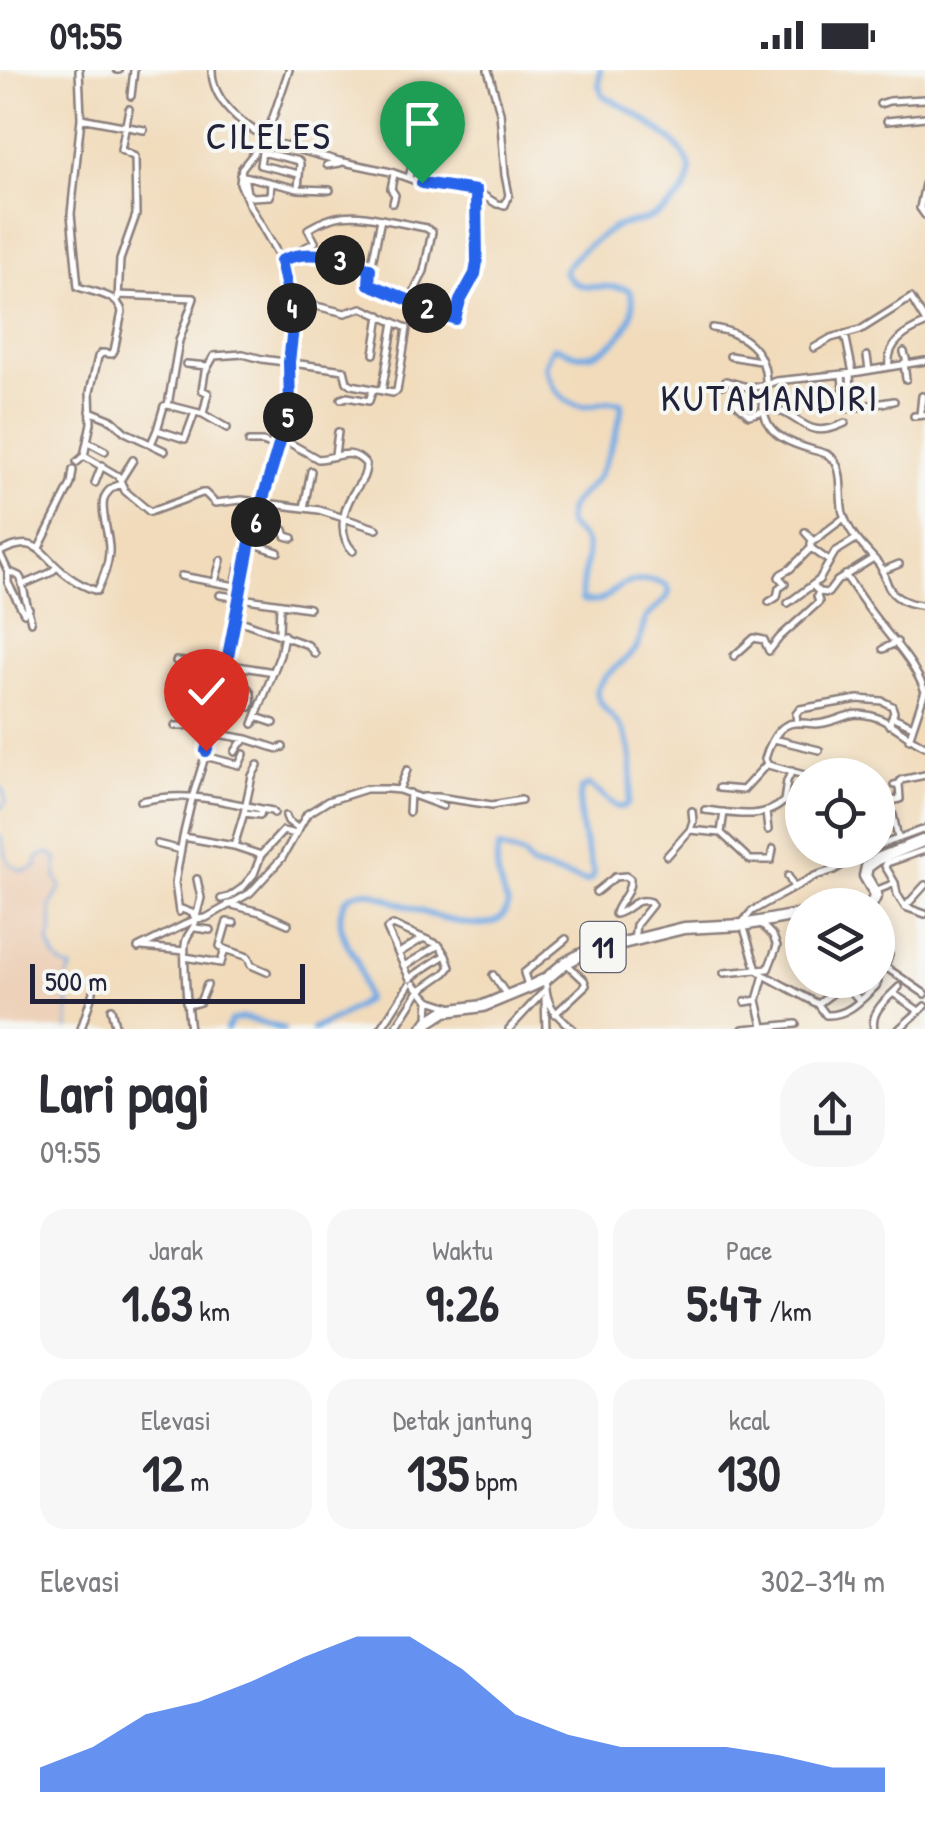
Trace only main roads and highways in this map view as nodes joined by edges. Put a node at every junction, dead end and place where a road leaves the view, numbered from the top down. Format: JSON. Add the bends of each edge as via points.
{"nodes":[{"id":1,"x":925,"y":840,"type":"edge"},
{"id":2,"x":873,"y":888,"type":"edge"},
{"id":3,"x":785,"y":917,"type":"edge"},
{"id":4,"x":425,"y":1025,"type":"edge"}],
"edges":[{"from":1,"to":2,"type":"highway","via":[[867,867]]},
{"from":3,"to":4,"type":"highway","number":"11","via":[[684,928],[586,952],[545,985],[483,1006],[453,1008]]}]}
